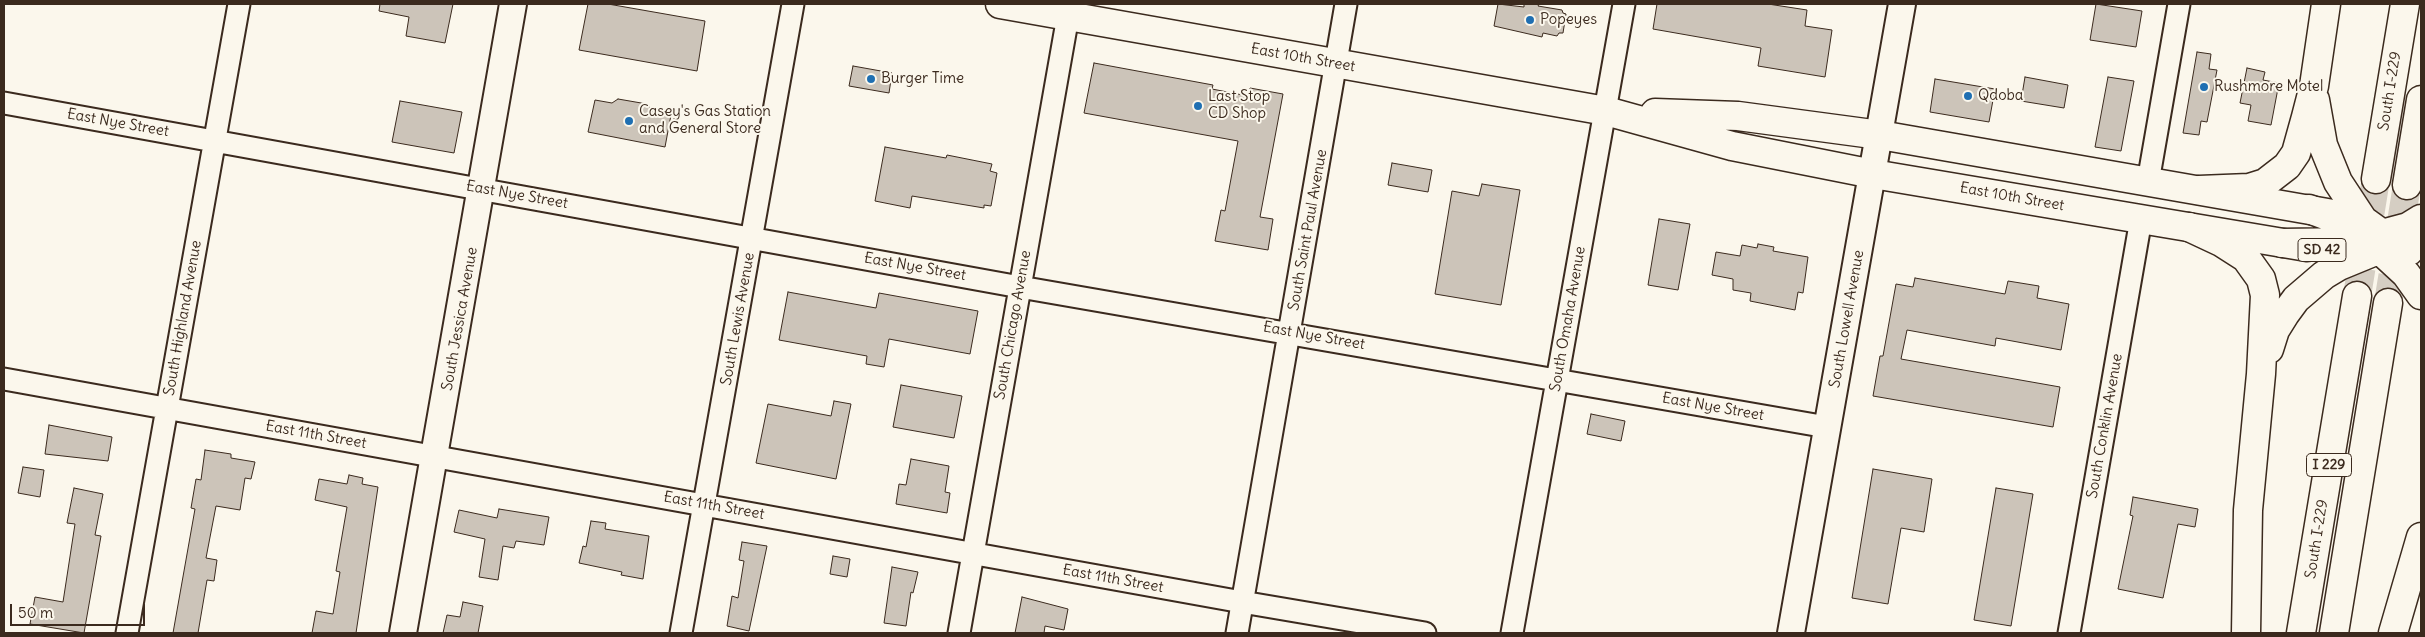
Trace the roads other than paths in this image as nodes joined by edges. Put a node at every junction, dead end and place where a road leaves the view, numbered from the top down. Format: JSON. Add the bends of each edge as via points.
{"nodes":[{"id":1,"x":239,"y":4,"type":"edge"},
{"id":2,"x":514,"y":4,"type":"edge"},
{"id":3,"x":793,"y":4,"type":"edge"},
{"id":4,"x":1000,"y":4,"type":"edge"},
{"id":5,"x":1346,"y":4,"type":"edge"},
{"id":6,"x":1624,"y":4,"type":"edge"},
{"id":7,"x":1902,"y":4,"type":"edge"},
{"id":8,"x":2179,"y":4,"type":"edge"},
{"id":9,"x":2326,"y":4,"type":"edge"},
{"id":10,"x":2405,"y":4,"type":"edge"},
{"id":11,"x":1068,"y":16,"type":"junction"},
{"id":12,"x":1336,"y":64,"type":"junction"},
{"id":13,"x":2314,"y":86,"type":"junction"},
{"id":14,"x":2421,"y":100,"type":"edge"},
{"id":15,"x":4,"y":103,"type":"edge"},
{"id":16,"x":1606,"y":110,"type":"junction"},
{"id":17,"x":1880,"y":135,"type":"junction"},
{"id":18,"x":215,"y":140,"type":"junction"},
{"id":19,"x":1873,"y":174,"type":"junction"},
{"id":20,"x":2376,"y":179,"type":"tunnel mouth"},
{"id":21,"x":2148,"y":182,"type":"junction"},
{"id":22,"x":2407,"y":186,"type":"tunnel mouth"},
{"id":23,"x":483,"y":189,"type":"junction"},
{"id":24,"x":2199,"y":190,"type":"junction"},
{"id":25,"x":2141,"y":219,"type":"junction"},
{"id":26,"x":2189,"y":227,"type":"junction"},
{"id":27,"x":752,"y":238,"type":"junction"},
{"id":28,"x":2392,"y":238,"type":"edge"},
{"id":29,"x":2421,"y":258,"type":"edge"},
{"id":30,"x":2421,"y":268,"type":"edge"},
{"id":31,"x":1020,"y":286,"type":"junction"},
{"id":32,"x":2421,"y":294,"type":"edge"},
{"id":33,"x":2356,"y":296,"type":"tunnel mouth"},
{"id":34,"x":2388,"y":303,"type":"tunnel mouth"},
{"id":35,"x":1290,"y":332,"type":"junction"},
{"id":36,"x":2262,"y":374,"type":"junction"},
{"id":37,"x":4,"y":379,"type":"edge"},
{"id":38,"x":1557,"y":379,"type":"junction"},
{"id":39,"x":166,"y":408,"type":"junction"},
{"id":40,"x":1827,"y":427,"type":"junction"},
{"id":41,"x":435,"y":456,"type":"junction"},
{"id":42,"x":704,"y":504,"type":"junction"},
{"id":43,"x":2421,"y":537,"type":"edge"},
{"id":44,"x":973,"y":554,"type":"junction"},
{"id":45,"x":1242,"y":602,"type":"junction"},
{"id":46,"x":127,"y":633,"type":"edge"},
{"id":47,"x":403,"y":633,"type":"edge"},
{"id":48,"x":681,"y":633,"type":"edge"},
{"id":49,"x":959,"y":633,"type":"edge"},
{"id":50,"x":1236,"y":633,"type":"edge"},
{"id":51,"x":1425,"y":633,"type":"edge"},
{"id":52,"x":1512,"y":633,"type":"edge"},
{"id":53,"x":1791,"y":633,"type":"edge"},
{"id":54,"x":2069,"y":633,"type":"edge"},
{"id":55,"x":2246,"y":633,"type":"edge"},
{"id":56,"x":2301,"y":633,"type":"edge"},
{"id":57,"x":2334,"y":633,"type":"edge"},
{"id":58,"x":2393,"y":633,"type":"edge"}],
"edges":[{"from":1,"to":18,"type":"street","name":"South Highland Avenue"},
{"from":2,"to":23,"type":"street","name":"South Jessica Avenue"},
{"from":3,"to":27,"type":"street","name":"South Lewis Avenue"},
{"from":4,"to":11,"type":"main road","name":"East 10th Street"},
{"from":5,"to":12,"type":"street","name":"South Saint Paul Avenue"},
{"from":6,"to":16,"type":"street","name":"South Omaha Avenue"},
{"from":7,"to":17,"type":"street","name":"South Lowell Avenue"},
{"from":8,"to":21,"type":"street"},
{"from":9,"to":13,"type":"main road"},
{"from":10,"to":20,"type":"main road","name":"South I-229"},
{"from":11,"to":12,"type":"main road","name":"East 10th Street"},
{"from":11,"to":31,"type":"street","name":"South Chicago Avenue"},
{"from":12,"to":16,"type":"main road","name":"East 10th Street"},
{"from":12,"to":35,"type":"street","name":"South Saint Paul Avenue"},
{"from":13,"to":24,"type":"main road","via":[[2296,153],[2278,176],[2249,188]]},
{"from":13,"to":28,"type":"main road","via":[[2318,122],[2329,163],[2338,182]]},
{"from":14,"to":22,"type":"main road"},
{"from":15,"to":18,"type":"street","name":"East Nye Street"},
{"from":16,"to":17,"type":"main road","name":"East 10th Street","via":[[1738,116]]},
{"from":16,"to":19,"type":"main road","name":"East 10th Street","via":[[1732,146]]},
{"from":16,"to":38,"type":"street","name":"South Omaha Avenue"},
{"from":17,"to":19,"type":"street","name":"South Lowell Avenue"},
{"from":17,"to":21,"type":"main road","name":"East 10th Street"},
{"from":18,"to":23,"type":"street","name":"East Nye Street"},
{"from":18,"to":39,"type":"street","name":"South Highland Avenue"},
{"from":19,"to":25,"type":"main road","name":"East 10th Street"},
{"from":19,"to":40,"type":"street","name":"South Lowell Avenue"},
{"from":21,"to":24,"type":"main road","name":"East 10th Street"},
{"from":23,"to":27,"type":"street","name":"East Nye Street"},
{"from":23,"to":41,"type":"street","name":"South Jessica Avenue"},
{"from":24,"to":28,"type":"main road","name":"East 10th Street","via":[[2309,210]]},
{"from":25,"to":26,"type":"main road","name":"East 10th Street"},
{"from":25,"to":54,"type":"street","name":"South Conklin Avenue"},
{"from":26,"to":28,"type":"main road","name":"East 10th Street","via":[[2282,243]]},
{"from":26,"to":36,"type":"main road","via":[[2235,250],[2246,258],[2261,279],[2266,317]]},
{"from":27,"to":31,"type":"street","name":"East Nye Street"},
{"from":27,"to":42,"type":"street","name":"South Lewis Avenue"},
{"from":28,"to":29,"type":"main road"},
{"from":28,"to":30,"type":"main road","name":"East 10th Street"},
{"from":28,"to":32,"type":"main road","via":[[2406,274]]},
{"from":28,"to":36,"type":"main road","via":[[2324,275],[2296,299],[2275,330]]},
{"from":31,"to":35,"type":"street","name":"East Nye Street"},
{"from":31,"to":44,"type":"street","name":"South Chicago Avenue"},
{"from":33,"to":56,"type":"main road","name":"South I-229","number":"I 229"},
{"from":34,"to":57,"type":"main road","number":"I 229"},
{"from":35,"to":38,"type":"street","name":"East Nye Street"},
{"from":35,"to":45,"type":"street","name":"South Saint Paul Avenue"},
{"from":36,"to":55,"type":"main road","via":[[2248,510]]},
{"from":37,"to":39,"type":"street","name":"East 11th Street"},
{"from":38,"to":40,"type":"street","name":"East Nye Street"},
{"from":38,"to":52,"type":"street","name":"South Omaha Avenue"},
{"from":39,"to":41,"type":"street","name":"East 11th Street"},
{"from":39,"to":46,"type":"street","name":"South Highland Avenue"},
{"from":40,"to":53,"type":"street","name":"South Lowell Avenue"},
{"from":41,"to":42,"type":"street","name":"East 11th Street"},
{"from":41,"to":47,"type":"street","name":"South Jessica Avenue"},
{"from":42,"to":44,"type":"street","name":"East 11th Street"},
{"from":42,"to":48,"type":"street","name":"South Lewis Avenue"},
{"from":43,"to":58,"type":"main road"},
{"from":44,"to":45,"type":"street","name":"East 11th Street"},
{"from":44,"to":49,"type":"street","name":"South Chicago Avenue"},
{"from":45,"to":50,"type":"street","name":"South Saint Paul Avenue"},
{"from":45,"to":51,"type":"street","name":"East 11th Street"}]}
